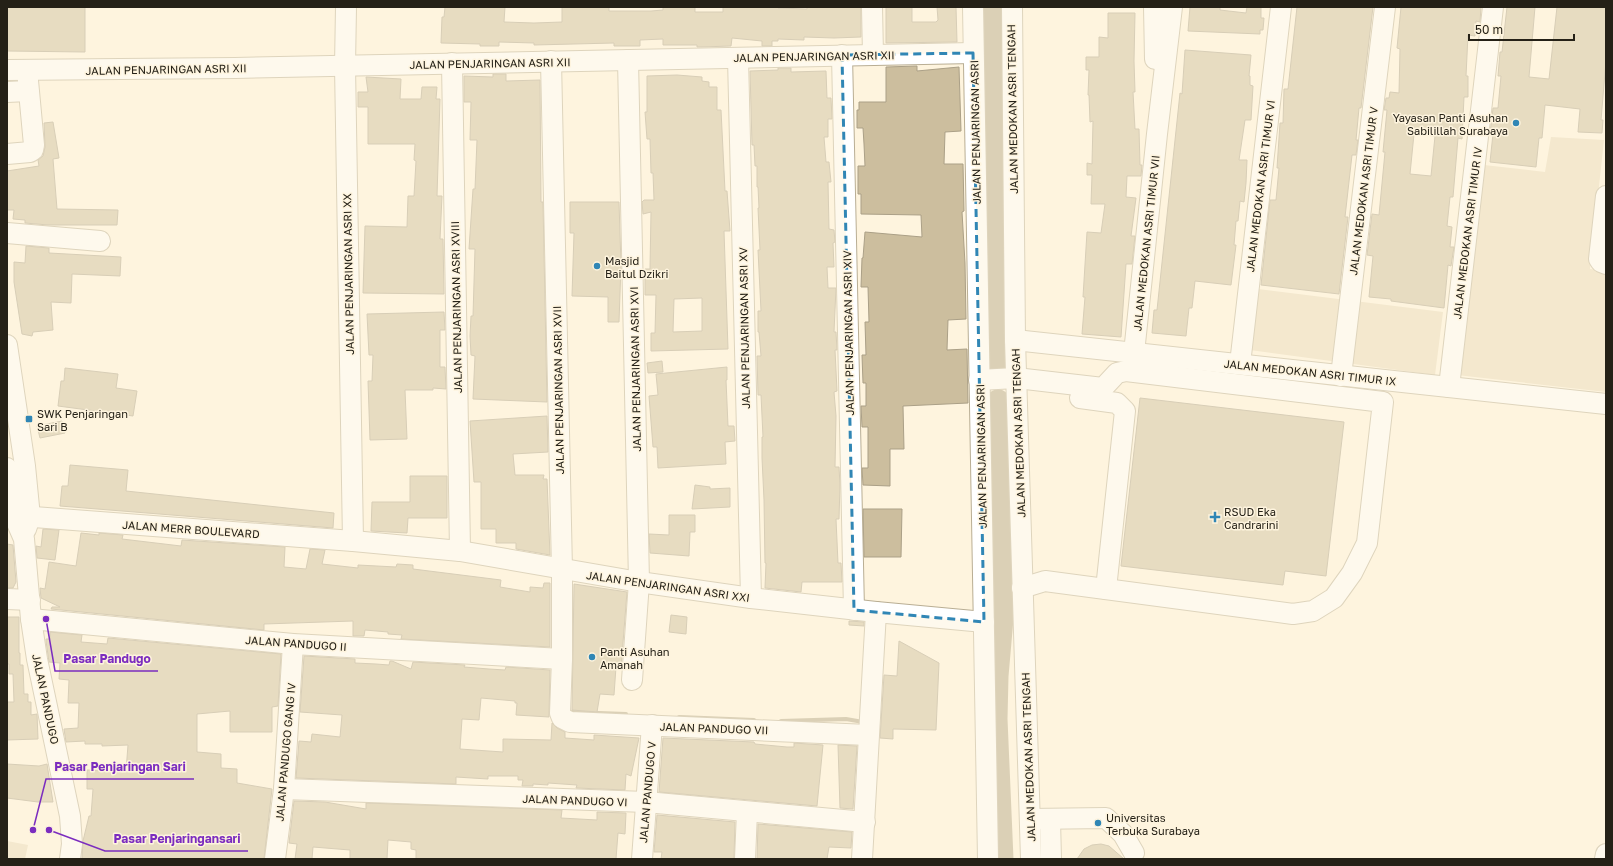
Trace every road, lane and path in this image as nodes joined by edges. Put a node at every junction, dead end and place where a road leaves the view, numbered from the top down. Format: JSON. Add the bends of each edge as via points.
{"nodes":[{"id":1,"x":346,"y":7,"type":"edge"},
{"id":2,"x":872,"y":7,"type":"edge"},
{"id":3,"x":973,"y":7,"type":"edge"},
{"id":4,"x":1012,"y":7,"type":"edge"},
{"id":5,"x":1154,"y":7,"type":"edge"},
{"id":6,"x":1172,"y":7,"type":"edge"},
{"id":7,"x":1280,"y":7,"type":"edge"},
{"id":8,"x":1385,"y":7,"type":"edge"},
{"id":9,"x":1493,"y":7,"type":"edge"},
{"id":10,"x":974,"y":53,"type":"junction"},
{"id":11,"x":873,"y":55,"type":"junction"},
{"id":12,"x":842,"y":56,"type":"junction"},
{"id":13,"x":738,"y":58,"type":"junction"},
{"id":14,"x":628,"y":60,"type":"junction"},
{"id":15,"x":551,"y":61,"type":"junction"},
{"id":16,"x":452,"y":63,"type":"junction"},
{"id":17,"x":345,"y":66,"type":"junction"},
{"id":18,"x":7,"y":70,"type":"edge"},
{"id":19,"x":27,"y":70,"type":"junction"},
{"id":20,"x":28,"y":91,"type":"junction"},
{"id":21,"x":7,"y":92,"type":"edge"},
{"id":22,"x":1157,"y":134,"type":"junction"},
{"id":23,"x":7,"y":154,"type":"edge"},
{"id":24,"x":1606,"y":196,"type":"edge"},
{"id":25,"x":7,"y":233,"type":"edge"},
{"id":26,"x":100,"y":241,"type":"dead end"},
{"id":27,"x":1606,"y":264,"type":"edge"},
{"id":28,"x":1014,"y":340,"type":"junction"},
{"id":29,"x":7,"y":345,"type":"edge"},
{"id":30,"x":1134,"y":353,"type":"junction"},
{"id":31,"x":1240,"y":364,"type":"junction"},
{"id":32,"x":1341,"y":376,"type":"junction"},
{"id":33,"x":980,"y":380,"type":"junction"},
{"id":34,"x":1016,"y":384,"type":"junction"},
{"id":35,"x":1449,"y":387,"type":"junction"},
{"id":36,"x":1103,"y":395,"type":"junction"},
{"id":37,"x":10,"y":396,"type":"edge"},
{"id":38,"x":1606,"y":404,"type":"edge"},
{"id":39,"x":13,"y":466,"type":"edge"},
{"id":40,"x":17,"y":516,"type":"edge"},
{"id":41,"x":353,"y":541,"type":"junction"},
{"id":42,"x":460,"y":551,"type":"junction"},
{"id":43,"x":562,"y":570,"type":"junction"},
{"id":44,"x":639,"y":582,"type":"junction"},
{"id":45,"x":1022,"y":588,"type":"junction"},
{"id":46,"x":1106,"y":589,"type":"junction"},
{"id":47,"x":751,"y":598,"type":"junction"},
{"id":48,"x":7,"y":599,"type":"edge"},
{"id":49,"x":30,"y":610,"type":"junction"},
{"id":50,"x":854,"y":610,"type":"junction"},
{"id":51,"x":876,"y":612,"type":"junction"},
{"id":52,"x":984,"y":622,"type":"junction"},
{"id":53,"x":293,"y":644,"type":"junction"},
{"id":54,"x":562,"y":659,"type":"junction"},
{"id":55,"x":632,"y":680,"type":"dead end"},
{"id":56,"x":562,"y":718,"type":"joint"},
{"id":57,"x":652,"y":726,"type":"junction"},
{"id":58,"x":869,"y":728,"type":"junction"},
{"id":59,"x":284,"y":789,"type":"junction"},
{"id":60,"x":646,"y":802,"type":"junction"},
{"id":61,"x":747,"y":812,"type":"junction"},
{"id":62,"x":1030,"y":819,"type":"junction"},
{"id":63,"x":1050,"y":820,"type":"junction"},
{"id":64,"x":865,"y":822,"type":"junction"},
{"id":65,"x":1134,"y":853,"type":"dead end"},
{"id":66,"x":1606,"y":854,"type":"edge"},
{"id":67,"x":70,"y":859,"type":"edge"},
{"id":68,"x":275,"y":859,"type":"edge"},
{"id":69,"x":642,"y":859,"type":"edge"},
{"id":70,"x":745,"y":859,"type":"edge"},
{"id":71,"x":862,"y":859,"type":"edge"},
{"id":72,"x":988,"y":859,"type":"edge"},
{"id":73,"x":1031,"y":859,"type":"edge"},
{"id":74,"x":1051,"y":859,"type":"edge"},
{"id":75,"x":1605,"y":859,"type":"edge"}],
"edges":[{"from":1,"to":17,"type":"street","name":"JALAN PENJARINGAN ASRI XX"},
{"from":2,"to":11,"type":"street"},
{"from":3,"to":10,"type":"street","name":"JALAN PENJARINGAN ASRI"},
{"from":4,"to":28,"type":"street","name":"JALAN MEDOKAN ASRI TENGAH"},
{"from":5,"to":22,"type":"street","name":"JALAN MEDOKAN ASRI TIMUR VII"},
{"from":6,"to":22,"type":"street","name":"JALAN MEDOKAN ASRI TIMUR VII"},
{"from":7,"to":31,"type":"street","name":"JALAN MEDOKAN ASRI TIMUR VI"},
{"from":8,"to":32,"type":"street","name":"JALAN MEDOKAN ASRI TIMUR V"},
{"from":9,"to":35,"type":"street","name":"JALAN MEDOKAN ASRI TIMUR IV"},
{"from":10,"to":11,"type":"street","name":"JALAN PENJARINGAN ASRI XII"},
{"from":10,"to":33,"type":"street","name":"JALAN PENJARINGAN ASRI"},
{"from":11,"to":12,"type":"street","name":"JALAN PENJARINGAN ASRI XII"},
{"from":12,"to":13,"type":"street","name":"JALAN PENJARINGAN ASRI XII"},
{"from":12,"to":50,"type":"street","name":"JALAN PENJARINGAN ASRI XIV"},
{"from":13,"to":14,"type":"street","name":"JALAN PENJARINGAN ASRI XII"},
{"from":13,"to":47,"type":"street","name":"JALAN PENJARINGAN ASRI XV"},
{"from":14,"to":15,"type":"street","name":"JALAN PENJARINGAN ASRI XII"},
{"from":14,"to":44,"type":"street","name":"JALAN PENJARINGAN ASRI XVI"},
{"from":15,"to":16,"type":"street","name":"JALAN PENJARINGAN ASRI XII"},
{"from":15,"to":43,"type":"street","name":"JALAN PENJARINGAN ASRI XVII"},
{"from":16,"to":17,"type":"street","name":"JALAN PENJARINGAN ASRI XII"},
{"from":16,"to":42,"type":"street","name":"JALAN PENJARINGAN ASRI XVIII"},
{"from":17,"to":19,"type":"street","name":"JALAN PENJARINGAN ASRI XII"},
{"from":17,"to":41,"type":"street","name":"JALAN PENJARINGAN ASRI XX"},
{"from":18,"to":19,"type":"street","name":"JALAN PENJARINGAN ASRI XII"},
{"from":19,"to":20,"type":"street"},
{"from":20,"to":21,"type":"street"},
{"from":20,"to":23,"type":"street","via":[[33,150]]},
{"from":22,"to":30,"type":"street","name":"JALAN MEDOKAN ASRI TIMUR VII"},
{"from":24,"to":27,"type":"street","via":[[1599,259]]},
{"from":25,"to":26,"type":"street"},
{"from":28,"to":30,"type":"street","name":"JALAN MEDOKAN ASRI TIMUR IX"},
{"from":28,"to":34,"type":"street","name":"JALAN MEDOKAN ASRI TENGAH"},
{"from":29,"to":37,"type":"street","name":"JALAN PANDUGO"},
{"from":30,"to":31,"type":"street","name":"JALAN MEDOKAN ASRI TIMUR IX"},
{"from":31,"to":32,"type":"street","name":"JALAN MEDOKAN ASRI TIMUR IX"},
{"from":32,"to":35,"type":"street","name":"JALAN MEDOKAN ASRI TIMUR IX"},
{"from":33,"to":34,"type":"street"},
{"from":33,"to":52,"type":"street","name":"JALAN PENJARINGAN ASRI"},
{"from":34,"to":36,"type":"street"},
{"from":34,"to":45,"type":"street","name":"JALAN MEDOKAN ASRI TENGAH"},
{"from":35,"to":38,"type":"street","name":"JALAN MEDOKAN ASRI TIMUR IX"},
{"from":36,"to":46,"type":"street","via":[[1125,411]]},
{"from":36,"to":46,"type":"street","via":[[1117,373],[1126,371],[1383,402],[1367,543],[1352,573],[1334,598],[1313,611],[1293,614]]},
{"from":37,"to":39,"type":"street","name":"JALAN PANDUGO"},
{"from":39,"to":40,"type":"street","name":"JALAN PANDUGO"},
{"from":40,"to":41,"type":"street","name":"JALAN MERR BOULEVARD"},
{"from":40,"to":49,"type":"street","name":"JALAN PANDUGO","via":[[24,539]]},
{"from":41,"to":42,"type":"street","name":"JALAN PENJARINGAN ASRI XXI"},
{"from":42,"to":43,"type":"street","name":"JALAN PENJARINGAN ASRI XXI"},
{"from":43,"to":44,"type":"street","name":"JALAN PENJARINGAN ASRI XXI"},
{"from":43,"to":54,"type":"street","name":"JALAN PENJARINGAN ASRI XVII"},
{"from":44,"to":47,"type":"street","name":"JALAN PENJARINGAN ASRI XXI"},
{"from":44,"to":55,"type":"street","name":"JALAN PENJARINGAN ASRI XVI"},
{"from":45,"to":46,"type":"street","via":[[1045,581]]},
{"from":45,"to":62,"type":"street","name":"JALAN MEDOKAN ASRI TENGAH"},
{"from":47,"to":50,"type":"street","name":"JALAN PENJARINGAN ASRI XXI"},
{"from":48,"to":49,"type":"street","name":"JALAN PANDUGO II"},
{"from":49,"to":53,"type":"street","name":"JALAN PANDUGO II"},
{"from":49,"to":67,"type":"street","name":"JALAN PANDUGO","via":[[37,660],[70,816]]},
{"from":50,"to":51,"type":"street","name":"JALAN PENJARINGAN ASRI XXI"},
{"from":51,"to":52,"type":"street","name":"JALAN PENJARINGAN ASRI XXI"},
{"from":51,"to":58,"type":"street"},
{"from":52,"to":72,"type":"street","name":"JALAN PENJARINGAN ASRI"},
{"from":53,"to":54,"type":"street","name":"JALAN PANDUGO II"},
{"from":53,"to":59,"type":"street","name":"JALAN PANDUGO GANG IV"},
{"from":54,"to":56,"type":"street","name":"JALAN PENJARINGAN ASRI XVII"},
{"from":56,"to":57,"type":"street","name":"JALAN PANDUGO VII","via":[[570,722]]},
{"from":57,"to":58,"type":"street","name":"JALAN PANDUGO VII"},
{"from":57,"to":60,"type":"street","name":"JALAN PANDUGO V"},
{"from":58,"to":64,"type":"street"},
{"from":59,"to":60,"type":"street","name":"JALAN PANDUGO VI"},
{"from":59,"to":68,"type":"street","name":"JALAN PANDUGO GANG IV"},
{"from":60,"to":61,"type":"street","name":"JALAN PANDUGO VI"},
{"from":60,"to":69,"type":"street","name":"JALAN PANDUGO V"},
{"from":61,"to":64,"type":"street","name":"JALAN PANDUGO VI"},
{"from":61,"to":70,"type":"street"},
{"from":62,"to":63,"type":"street"},
{"from":62,"to":73,"type":"street","name":"JALAN MEDOKAN ASRI TENGAH"},
{"from":63,"to":65,"type":"street","via":[[1106,818],[1123,834]]},
{"from":63,"to":74,"type":"street"},
{"from":64,"to":71,"type":"street"},
{"from":66,"to":75,"type":"street"}]}
